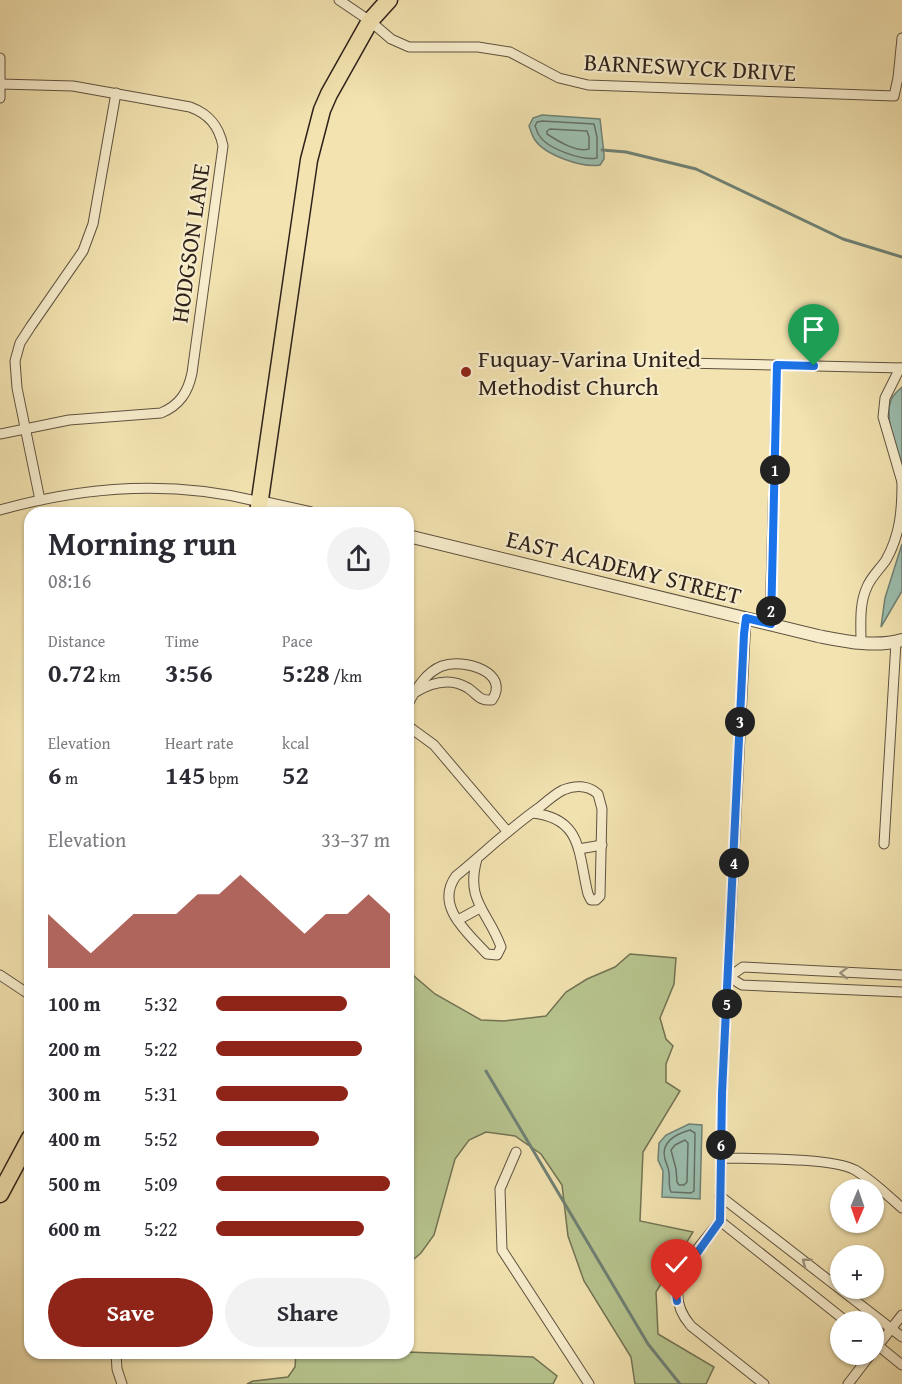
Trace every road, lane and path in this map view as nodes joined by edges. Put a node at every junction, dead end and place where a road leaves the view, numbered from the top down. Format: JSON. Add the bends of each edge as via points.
{"nodes":[{"id":1,"x":339,"y":0,"type":"edge"},
{"id":2,"x":389,"y":0,"type":"edge"},
{"id":3,"x":370,"y":21,"type":"junction"},
{"id":4,"x":902,"y":38,"type":"edge"},
{"id":5,"x":0,"y":58,"type":"edge"},
{"id":6,"x":0,"y":84,"type":"edge"},
{"id":7,"x":116,"y":93,"type":"junction"},
{"id":8,"x":0,"y":98,"type":"edge"},
{"id":9,"x":684,"y":363,"type":"dead end"},
{"id":10,"x":777,"y":365,"type":"junction"},
{"id":11,"x":901,"y":368,"type":"edge"},
{"id":12,"x":25,"y":428,"type":"junction"},
{"id":13,"x":0,"y":434,"type":"edge"},
{"id":14,"x":902,"y":482,"type":"edge"},
{"id":15,"x":40,"y":500,"type":"junction"},
{"id":16,"x":259,"y":507,"type":"edge"},
{"id":17,"x":0,"y":510,"type":"edge"},
{"id":18,"x":414,"y":537,"type":"edge"},
{"id":19,"x":746,"y":618,"type":"junction"},
{"id":20,"x":771,"y":624,"type":"junction"},
{"id":21,"x":899,"y":641,"type":"edge"},
{"id":22,"x":861,"y":642,"type":"junction"},
{"id":23,"x":414,"y":693,"type":"joint"},
{"id":24,"x":414,"y":730,"type":"edge"},
{"id":25,"x":532,"y":813,"type":"junction"},
{"id":26,"x":507,"y":831,"type":"junction"},
{"id":27,"x":884,"y":844,"type":"dead end"},
{"id":28,"x":603,"y":845,"type":"junction"},
{"id":29,"x":579,"y":849,"type":"junction"},
{"id":30,"x":477,"y":859,"type":"junction"},
{"id":31,"x":480,"y":908,"type":"junction"},
{"id":32,"x":458,"y":920,"type":"junction"},
{"id":33,"x":0,"y":975,"type":"edge"},
{"id":34,"x":902,"y":975,"type":"edge"},
{"id":35,"x":729,"y":977,"type":"junction"},
{"id":36,"x":24,"y":991,"type":"edge"},
{"id":37,"x":902,"y":992,"type":"edge"},
{"id":38,"x":24,"y":1149,"type":"edge"},
{"id":39,"x":516,"y":1152,"type":"dead end"},
{"id":40,"x":721,"y":1158,"type":"junction"},
{"id":41,"x":0,"y":1194,"type":"edge"},
{"id":42,"x":720,"y":1196,"type":"junction"},
{"id":43,"x":902,"y":1208,"type":"edge"},
{"id":44,"x":720,"y":1221,"type":"junction"},
{"id":45,"x":833,"y":1311,"type":"edge"},
{"id":46,"x":902,"y":1315,"type":"edge"},
{"id":47,"x":891,"y":1328,"type":"junction"},
{"id":48,"x":884,"y":1336,"type":"edge"},
{"id":49,"x":902,"y":1337,"type":"edge"},
{"id":50,"x":884,"y":1354,"type":"edge"},
{"id":51,"x":116,"y":1359,"type":"edge"},
{"id":52,"x":862,"y":1365,"type":"edge"},
{"id":53,"x":902,"y":1365,"type":"edge"},
{"id":54,"x":122,"y":1384,"type":"edge"},
{"id":55,"x":589,"y":1384,"type":"edge"},
{"id":56,"x":764,"y":1384,"type":"edge"},
{"id":57,"x":848,"y":1384,"type":"edge"}],
"edges":[{"from":1,"to":3,"type":"street","name":"BARNESWYCK DRIVE"},
{"from":2,"to":3,"type":"highway"},
{"from":3,"to":4,"type":"street","name":"BARNESWYCK DRIVE","via":[[409,47],[478,47],[510,52],[559,78],[588,85],[894,96]]},
{"from":3,"to":16,"type":"highway","via":[[329,94],[309,160]]},
{"from":5,"to":6,"type":"street"},
{"from":6,"to":7,"type":"street","name":"HODGSON LANE","via":[[73,86]]},
{"from":6,"to":8,"type":"street"},
{"from":7,"to":12,"type":"street","via":[[87,244],[17,352],[15,379]]},
{"from":7,"to":12,"type":"street","name":"HODGSON LANE","via":[[198,110],[216,125],[221,138],[221,166],[190,382],[180,401],[161,413]]},
{"from":9,"to":10,"type":"street"},
{"from":10,"to":11,"type":"street"},
{"from":10,"to":20,"type":"street"},
{"from":11,"to":14,"type":"street","via":[[885,398],[883,417]]},
{"from":12,"to":13,"type":"street","name":"HODGSON LANE"},
{"from":12,"to":15,"type":"street"},
{"from":14,"to":22,"type":"street","via":[[902,511],[896,539],[867,585],[862,603]]},
{"from":15,"to":16,"type":"street","via":[[155,487],[212,492]]},
{"from":15,"to":17,"type":"street"},
{"from":18,"to":19,"type":"street","name":"EAST ACADEMY STREET"},
{"from":19,"to":20,"type":"street","name":"EAST ACADEMY STREET"},
{"from":19,"to":35,"type":"street"},
{"from":20,"to":22,"type":"street","name":"EAST ACADEMY STREET"},
{"from":21,"to":22,"type":"street","name":"EAST ACADEMY STREET"},
{"from":21,"to":27,"type":"street"},
{"from":23,"to":23,"type":"street","via":[[442,682],[469,689],[484,701],[492,700],[497,686],[479,667],[463,663],[442,666],[424,679]]},
{"from":24,"to":26,"type":"street","via":[[434,745]]},
{"from":25,"to":26,"type":"street"},
{"from":25,"to":28,"type":"street","via":[[563,790],[593,789],[602,801]]},
{"from":25,"to":29,"type":"street","via":[[563,822]]},
{"from":26,"to":30,"type":"street"},
{"from":28,"to":29,"type":"street"},
{"from":28,"to":29,"type":"street","via":[[600,896],[596,900],[588,894]]},
{"from":30,"to":31,"type":"street","via":[[472,881]]},
{"from":30,"to":32,"type":"street","via":[[456,876],[448,891],[450,909]]},
{"from":31,"to":32,"type":"street"},
{"from":31,"to":32,"type":"street","via":[[501,947],[497,955],[488,954]]},
{"from":33,"to":36,"type":"street"},
{"from":34,"to":35,"type":"street","one_way":true,"via":[[743,967]]},
{"from":35,"to":37,"type":"street","via":[[742,985]]},
{"from":35,"to":40,"type":"street"},
{"from":38,"to":41,"type":"highway"},
{"from":39,"to":55,"type":"street","via":[[500,1190],[502,1250]]},
{"from":40,"to":42,"type":"street"},
{"from":40,"to":43,"type":"street","via":[[844,1166]]},
{"from":42,"to":44,"type":"street"},
{"from":47,"to":42,"type":"street","one_way":true},
{"from":44,"to":45,"type":"street"},
{"from":44,"to":56,"type":"street","via":[[680,1277],[677,1301],[691,1326]]},
{"from":46,"to":47,"type":"street"},
{"from":47,"to":48,"type":"street"},
{"from":47,"to":49,"type":"street"},
{"from":50,"to":53,"type":"street"},
{"from":51,"to":54,"type":"street"},
{"from":52,"to":57,"type":"street"}]}
